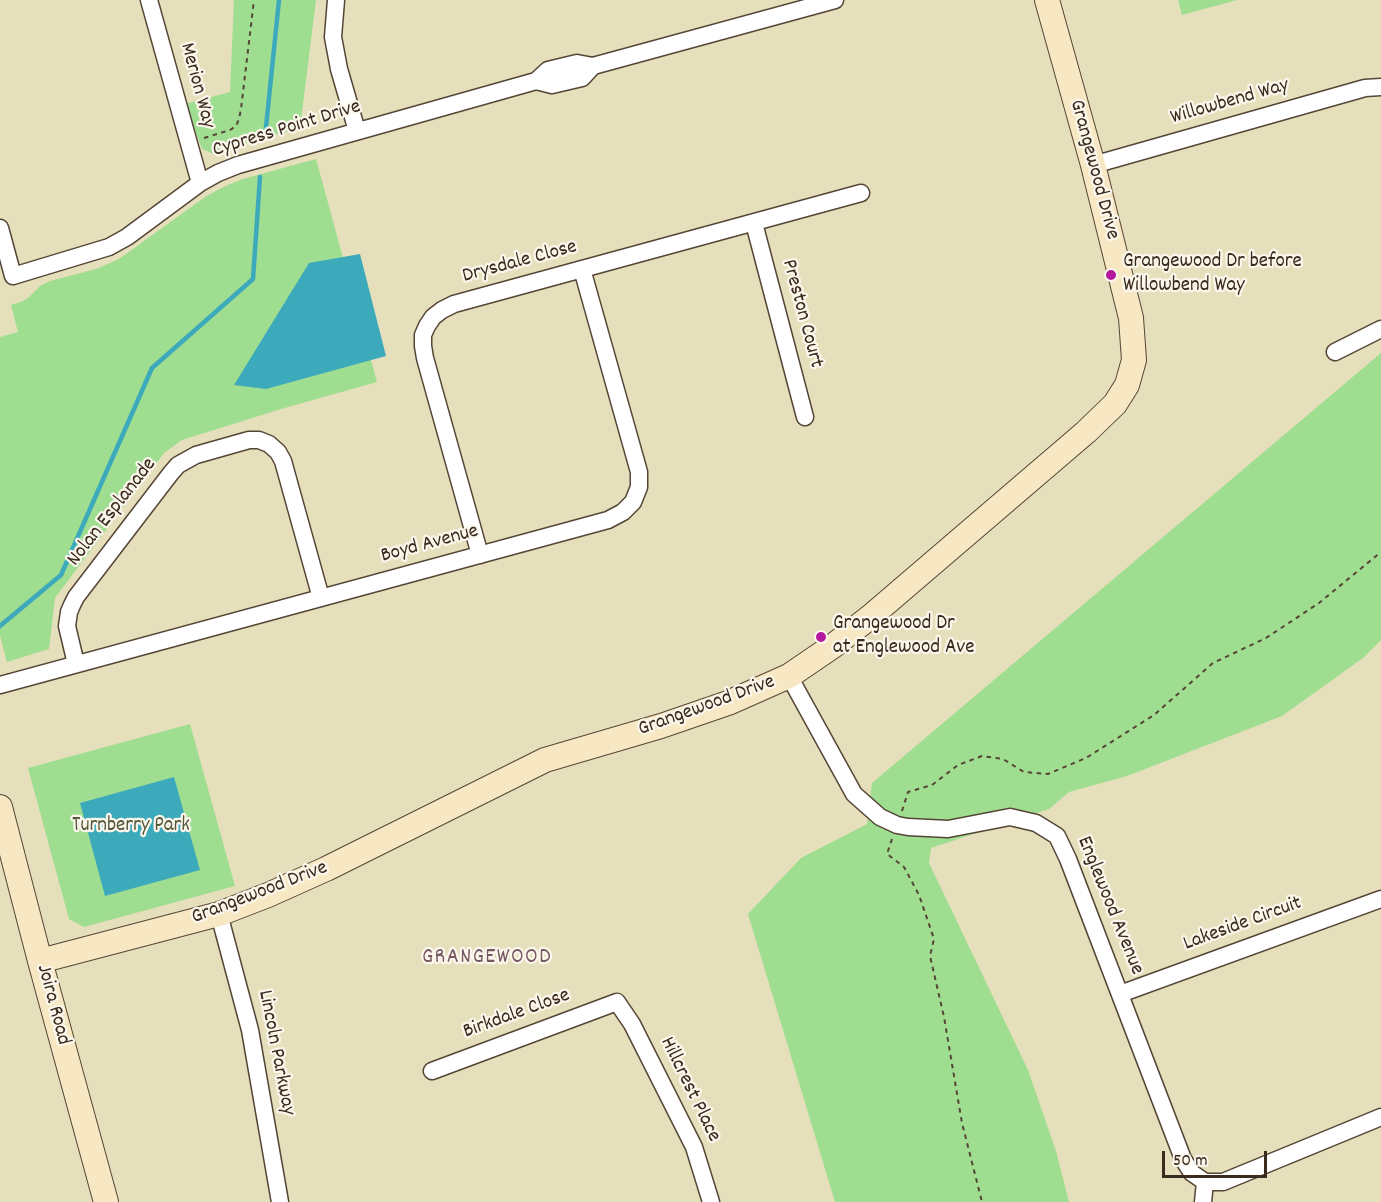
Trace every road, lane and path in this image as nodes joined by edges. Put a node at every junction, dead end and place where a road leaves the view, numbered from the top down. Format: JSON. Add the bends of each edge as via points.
{"nodes":[{"id":1,"x":148,"y":0,"type":"edge"},
{"id":2,"x":254,"y":0,"type":"edge"},
{"id":3,"x":336,"y":0,"type":"edge"},
{"id":4,"x":835,"y":0,"type":"edge"},
{"id":5,"x":1047,"y":0,"type":"edge"},
{"id":6,"x":1381,"y":87,"type":"edge"},
{"id":7,"x":357,"y":131,"type":"junction"},
{"id":8,"x":188,"y":142,"type":"junction"},
{"id":9,"x":1093,"y":165,"type":"junction"},
{"id":10,"x":200,"y":183,"type":"junction"},
{"id":11,"x":861,"y":194,"type":"dead end"},
{"id":12,"x":754,"y":223,"type":"junction"},
{"id":13,"x":0,"y":228,"type":"edge"},
{"id":14,"x":582,"y":269,"type":"junction"},
{"id":15,"x":1381,"y":329,"type":"edge"},
{"id":16,"x":1335,"y":352,"type":"dead end"},
{"id":17,"x":805,"y":417,"type":"dead end"},
{"id":18,"x":480,"y":555,"type":"junction"},
{"id":19,"x":321,"y":598,"type":"junction"},
{"id":20,"x":76,"y":664,"type":"junction"},
{"id":21,"x":789,"y":676,"type":"junction"},
{"id":22,"x":0,"y":685,"type":"edge"},
{"id":23,"x":0,"y":807,"type":"edge"},
{"id":24,"x":1381,"y":899,"type":"edge"},
{"id":25,"x":219,"y":914,"type":"junction"},
{"id":26,"x":40,"y":961,"type":"junction"},
{"id":27,"x":1120,"y":994,"type":"junction"},
{"id":28,"x":617,"y":1002,"type":"joint"},
{"id":29,"x":432,"y":1071,"type":"dead end"},
{"id":30,"x":1381,"y":1117,"type":"edge"},
{"id":31,"x":1205,"y":1182,"type":"junction"},
{"id":32,"x":106,"y":1202,"type":"edge"},
{"id":33,"x":280,"y":1202,"type":"edge"},
{"id":34,"x":711,"y":1202,"type":"edge"},
{"id":35,"x":1203,"y":1202,"type":"edge"}],
"edges":[{"from":1,"to":8,"type":"street","name":"Merion Way"},
{"from":2,"to":8,"type":"path","via":[[236,126]]},
{"from":3,"to":7,"type":"street","via":[[333,37]]},
{"from":4,"to":7,"type":"street","name":"Cypress Point Drive","via":[[592,66],[577,63],[548,70],[536,81]]},
{"from":5,"to":9,"type":"street","name":"Grangewood Drive"},
{"from":6,"to":9,"type":"street","name":"Willowbend Way","via":[[1365,88]]},
{"from":7,"to":10,"type":"street","name":"Cypress Point Drive","via":[[238,165]]},
{"from":8,"to":10,"type":"street","name":"Merion Way"},
{"from":9,"to":21,"type":"street","name":"Grangewood Drive","via":[[1131,318],[1134,360],[1127,385],[1114,404],[1077,440],[870,617]]},
{"from":10,"to":13,"type":"street","name":"Cypress Point Drive","via":[[109,247],[13,276]]},
{"from":11,"to":12,"type":"street","name":"Drysdale Close"},
{"from":12,"to":14,"type":"street","name":"Drysdale Close"},
{"from":12,"to":17,"type":"street","name":"Preston Court"},
{"from":14,"to":18,"type":"street","name":"Boyd Avenue","via":[[639,472],[639,487],[633,502],[608,520]]},
{"from":14,"to":18,"type":"street","name":"Drysdale Close","via":[[454,304],[433,317],[423,335],[425,358]]},
{"from":15,"to":16,"type":"street"},
{"from":18,"to":19,"type":"street","name":"Boyd Avenue"},
{"from":19,"to":20,"type":"street","name":"Boyd Avenue"},
{"from":19,"to":20,"type":"street","name":"Nolan Esplanade","via":[[283,461],[270,444],[249,440],[196,455],[171,473],[72,605],[67,626]]},
{"from":20,"to":22,"type":"street","name":"Boyd Avenue"},
{"from":21,"to":25,"type":"street","name":"Grangewood Drive","via":[[662,726],[545,760],[326,869]]},
{"from":21,"to":27,"type":"street","name":"Englewood Avenue","via":[[854,794],[880,817],[908,827],[948,829],[1010,817],[1036,823],[1057,836]]},
{"from":23,"to":26,"type":"street","name":"Joira Road"},
{"from":24,"to":27,"type":"street","name":"Lakeside Circuit"},
{"from":25,"to":26,"type":"street","name":"Grangewood Drive"},
{"from":25,"to":33,"type":"street","name":"Lincoln Parkway","via":[[250,1030]]},
{"from":26,"to":32,"type":"street","name":"Joira Road"},
{"from":27,"to":31,"type":"street","name":"Englewood Avenue","via":[[1183,1159],[1192,1173]]},
{"from":28,"to":29,"type":"street","name":"Birkdale Close"},
{"from":28,"to":34,"type":"street","name":"Hillcrest Place","via":[[694,1147]]},
{"from":30,"to":31,"type":"street","via":[[1222,1182]]},
{"from":31,"to":35,"type":"street"}]}
